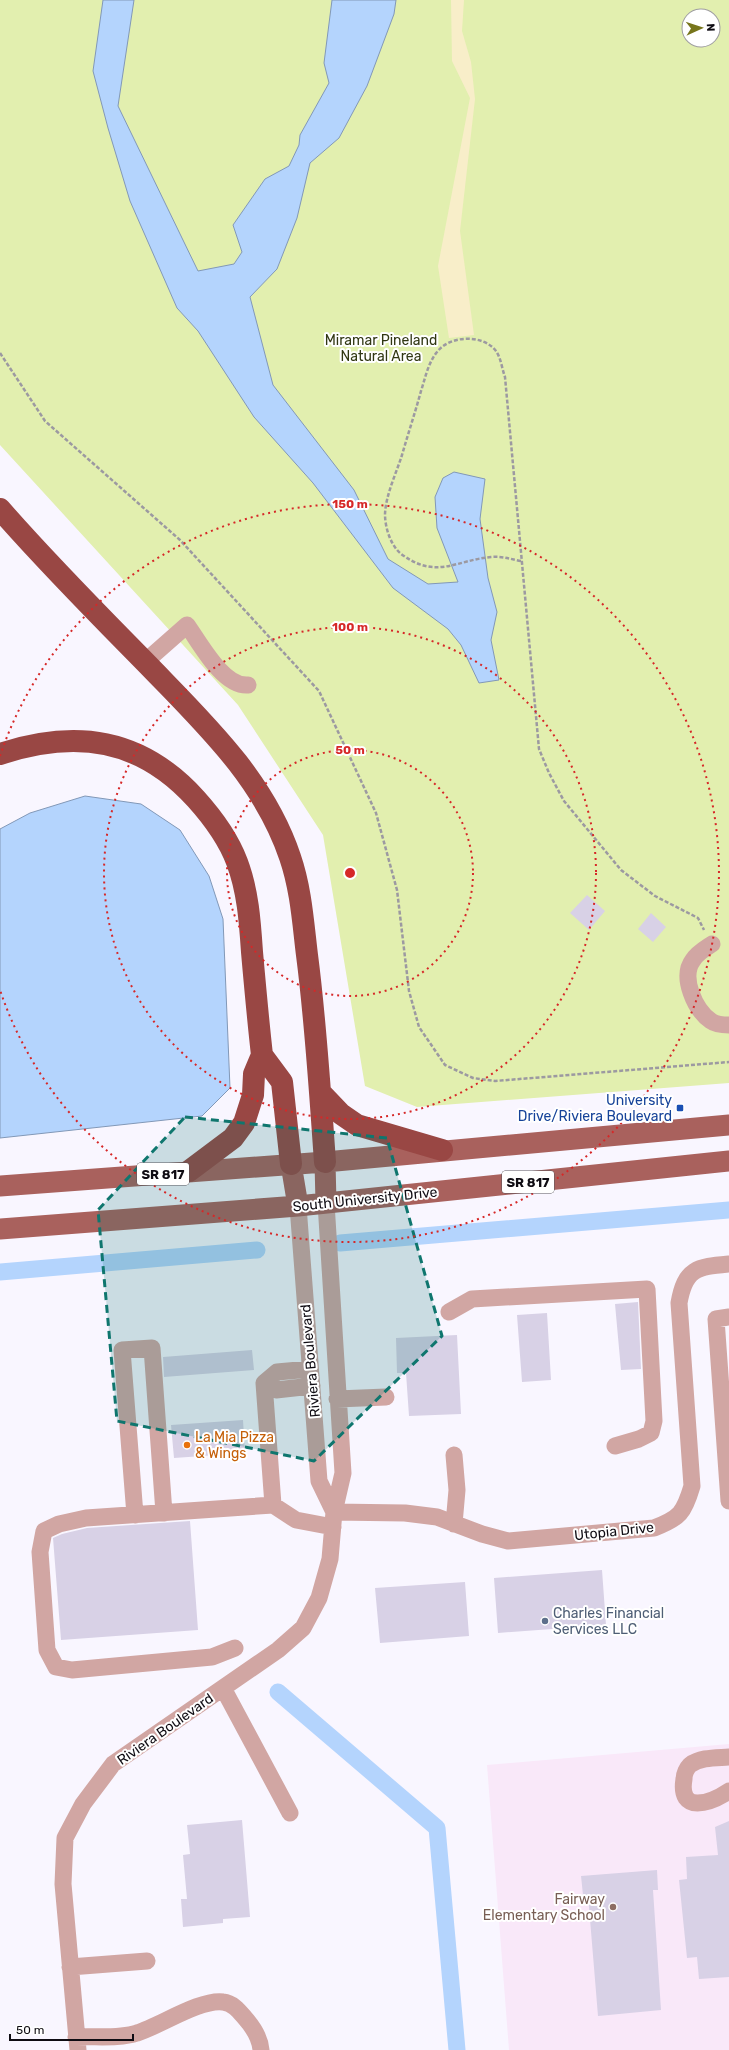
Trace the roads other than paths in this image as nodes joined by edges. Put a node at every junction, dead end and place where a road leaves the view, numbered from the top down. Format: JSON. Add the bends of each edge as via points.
{"nodes":[{"id":1,"x":0,"y":509,"type":"edge"},
{"id":2,"x":145,"y":662,"type":"junction"},
{"id":3,"x":248,"y":686,"type":"dead end"},
{"id":4,"x":0,"y":754,"type":"edge"},
{"id":5,"x":712,"y":944,"type":"road end"},
{"id":6,"x":729,"y":1025,"type":"edge"},
{"id":7,"x":262,"y":1055,"type":"junction"},
{"id":8,"x":320,"y":1092,"type":"junction"},
{"id":9,"x":729,"y":1125,"type":"edge"},
{"id":10,"x":442,"y":1150,"type":"junction"},
{"id":11,"x":729,"y":1161,"type":"edge"},
{"id":12,"x":325,"y":1162,"type":"junction"},
{"id":13,"x":291,"y":1164,"type":"junction"},
{"id":14,"x":189,"y":1172,"type":"junction"},
{"id":15,"x":0,"y":1186,"type":"edge"},
{"id":16,"x":326,"y":1203,"type":"junction"},
{"id":17,"x":298,"y":1206,"type":"junction"},
{"id":18,"x":0,"y":1229,"type":"edge"},
{"id":19,"x":729,"y":1264,"type":"edge"},
{"id":20,"x":449,"y":1312,"type":"dead end"},
{"id":21,"x":729,"y":1317,"type":"edge"},
{"id":22,"x":310,"y":1369,"type":"junction"},
{"id":23,"x":264,"y":1383,"type":"junction"},
{"id":24,"x":312,"y":1386,"type":"junction"},
{"id":25,"x":386,"y":1397,"type":"dead end"},
{"id":26,"x":337,"y":1398,"type":"junction"},
{"id":27,"x":615,"y":1446,"type":"dead end"},
{"id":28,"x":454,"y":1455,"type":"dead end"},
{"id":29,"x":729,"y":1501,"type":"edge"},
{"id":30,"x":273,"y":1505,"type":"junction"},
{"id":31,"x":164,"y":1513,"type":"junction"},
{"id":32,"x":135,"y":1515,"type":"junction"},
{"id":33,"x":333,"y":1519,"type":"junction"},
{"id":34,"x":454,"y":1524,"type":"junction"},
{"id":35,"x":235,"y":1648,"type":"dead end"},
{"id":36,"x":223,"y":1688,"type":"junction"},
{"id":37,"x":729,"y":1758,"type":"edge"},
{"id":38,"x":729,"y":1791,"type":"edge"},
{"id":39,"x":290,"y":1813,"type":"dead end"},
{"id":40,"x":147,"y":1961,"type":"dead end"},
{"id":41,"x":70,"y":1967,"type":"junction"},
{"id":42,"x":77,"y":2044,"type":"edge"},
{"id":43,"x":261,"y":2050,"type":"edge"}],
"edges":[{"from":1,"to":2,"type":"highway","via":[[30,544]]},
{"from":2,"to":3,"type":"street","via":[[187,624],[224,674],[240,686]]},
{"from":2,"to":8,"type":"highway","via":[[236,759],[268,808],[290,856],[300,891]]},
{"from":4,"to":7,"type":"highway","via":[[44,742],[67,741],[110,745],[151,761],[169,773],[211,816],[228,840],[238,863],[245,894]]},
{"from":5,"to":6,"type":"street","via":[[692,960],[689,973],[690,990],[698,1010],[712,1022]]},
{"from":7,"to":13,"type":"highway","via":[[282,1082]]},
{"from":7,"to":14,"type":"highway","via":[[254,1074],[253,1095],[244,1123],[233,1138]]},
{"from":8,"to":10,"type":"highway","via":[[341,1114],[357,1125]]},
{"from":8,"to":12,"type":"highway"},
{"from":9,"to":10,"type":"main road","number":"SR 817"},
{"from":10,"to":12,"type":"main road","number":"SR 817"},
{"from":11,"to":16,"type":"main road","name":"South University Drive","number":"SR 817"},
{"from":12,"to":13,"type":"main road","number":"SR 817"},
{"from":12,"to":16,"type":"main road"},
{"from":13,"to":14,"type":"main road","number":"SR 817"},
{"from":13,"to":17,"type":"main road"},
{"from":14,"to":15,"type":"main road","number":"SR 817"},
{"from":16,"to":17,"type":"main road","name":"South University Drive","number":"SR 817"},
{"from":16,"to":26,"type":"street","name":"Riviera Boulevard"},
{"from":17,"to":18,"type":"main road","name":"South University Drive","number":"SR 817"},
{"from":17,"to":22,"type":"street","name":"Riviera Boulevard"},
{"from":19,"to":34,"type":"street","name":"Utopia Drive","via":[[703,1267],[691,1274],[682,1286],[679,1303],[692,1486],[685,1507],[672,1521],[654,1528],[508,1541]]},
{"from":20,"to":27,"type":"street","via":[[472,1300],[647,1289],[654,1421],[651,1433],[639,1440]]},
{"from":21,"to":29,"type":"street","via":[[716,1319]]},
{"from":22,"to":23,"type":"street","via":[[277,1372]]},
{"from":22,"to":24,"type":"street","name":"Riviera Boulevard"},
{"from":23,"to":24,"type":"street","via":[[276,1390]]},
{"from":23,"to":30,"type":"street"},
{"from":24,"to":33,"type":"street","name":"Riviera Boulevard","via":[[319,1481]]},
{"from":25,"to":26,"type":"street"},
{"from":26,"to":33,"type":"street","name":"Riviera Boulevard","via":[[343,1473]]},
{"from":28,"to":34,"type":"street","via":[[457,1490]]},
{"from":30,"to":31,"type":"street"},
{"from":30,"to":33,"type":"street","name":"Utopia Drive","via":[[296,1520]]},
{"from":31,"to":32,"type":"street"},
{"from":31,"to":32,"type":"street","via":[[152,1348],[122,1350]]},
{"from":32,"to":35,"type":"street","via":[[86,1518],[59,1524],[44,1531],[40,1552],[47,1650],[56,1667],[72,1670],[212,1657]]},
{"from":33,"to":34,"type":"street","name":"Utopia Drive","via":[[405,1513],[437,1517]]},
{"from":33,"to":36,"type":"street","name":"Riviera Boulevard","via":[[330,1559],[319,1598],[303,1628],[278,1650]]},
{"from":36,"to":39,"type":"street"},
{"from":36,"to":41,"type":"street","name":"Riviera Boulevard","via":[[114,1764],[83,1804],[65,1838],[63,1884]]},
{"from":37,"to":38,"type":"street","via":[[697,1761],[689,1766],[682,1787],[686,1798],[692,1803],[716,1800]]},
{"from":40,"to":41,"type":"street"},
{"from":41,"to":42,"type":"street","name":"Riviera Boulevard"},
{"from":42,"to":43,"type":"street","via":[[137,2033],[208,2004],[224,2002],[236,2007],[251,2025],[261,2044]]}]}
